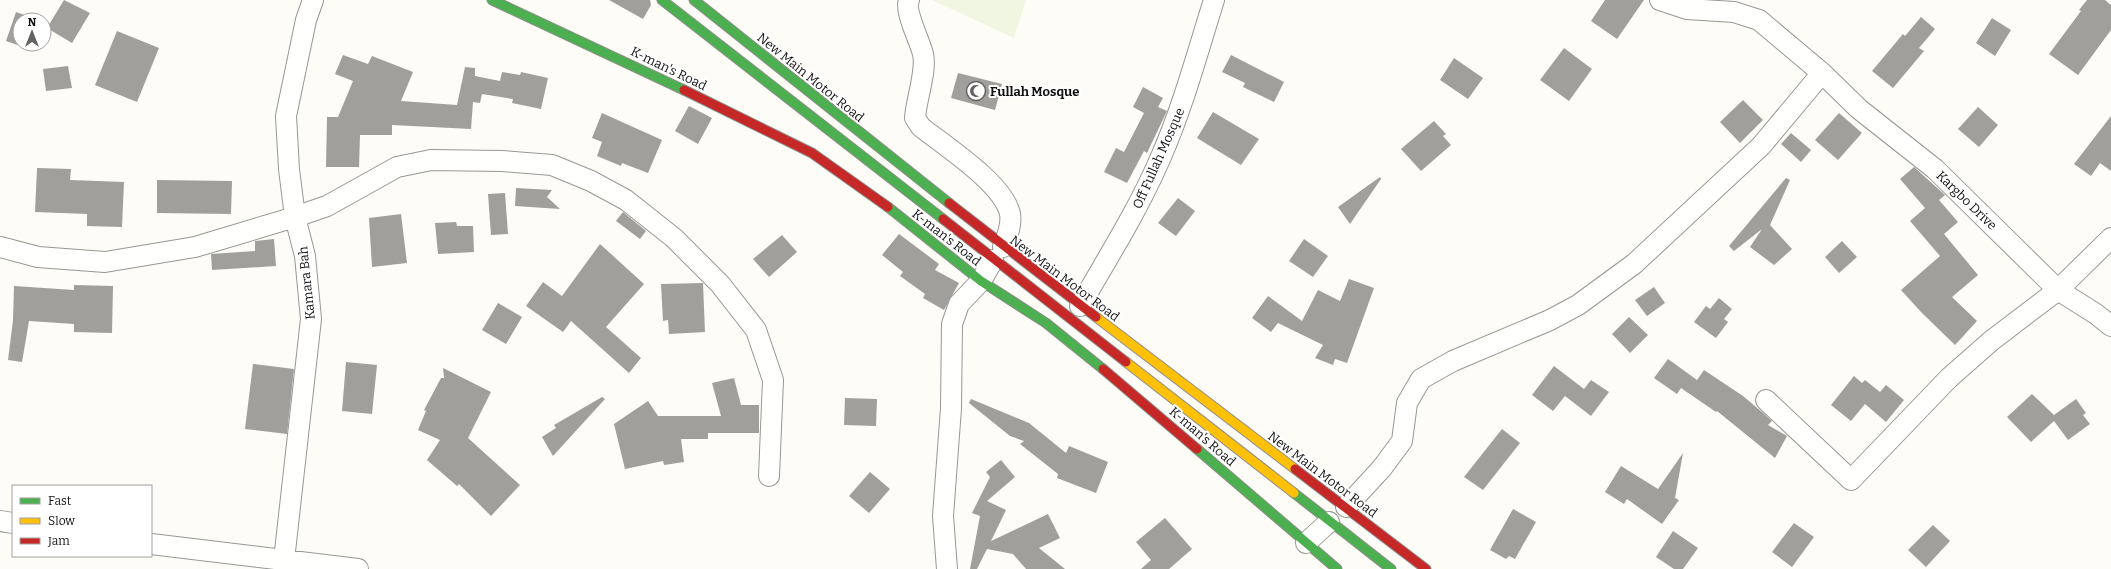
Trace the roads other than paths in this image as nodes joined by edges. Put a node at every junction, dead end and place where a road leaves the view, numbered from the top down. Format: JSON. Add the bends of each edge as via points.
{"nodes":[{"id":1,"x":313,"y":0,"type":"edge"},
{"id":2,"x":492,"y":0,"type":"edge"},
{"id":3,"x":662,"y":0,"type":"edge"},
{"id":4,"x":694,"y":0,"type":"edge"},
{"id":5,"x":909,"y":0,"type":"edge"},
{"id":6,"x":1214,"y":0,"type":"edge"},
{"id":7,"x":1660,"y":0,"type":"edge"},
{"id":8,"x":1822,"y":73,"type":"junction"},
{"id":9,"x":295,"y":217,"type":"junction"},
{"id":10,"x":2111,"y":238,"type":"edge"},
{"id":11,"x":0,"y":247,"type":"edge"},
{"id":12,"x":998,"y":253,"type":"junction"},
{"id":13,"x":981,"y":281,"type":"junction"},
{"id":14,"x":2058,"y":290,"type":"junction"},
{"id":15,"x":1080,"y":306,"type":"junction"},
{"id":16,"x":2111,"y":326,"type":"edge"},
{"id":17,"x":1172,"y":399,"type":"junction"},
{"id":18,"x":1766,"y":400,"type":"dead end"},
{"id":19,"x":1158,"y":414,"type":"junction"},
{"id":20,"x":769,"y":476,"type":"dead end"},
{"id":21,"x":1346,"y":507,"type":"junction"},
{"id":22,"x":0,"y":521,"type":"edge"},
{"id":23,"x":1329,"y":522,"type":"junction"},
{"id":24,"x":12,"y":523,"type":"edge"},
{"id":25,"x":1306,"y":543,"type":"junction"},
{"id":26,"x":152,"y":544,"type":"edge"},
{"id":27,"x":284,"y":564,"type":"edge"},
{"id":28,"x":358,"y":569,"type":"edge"},
{"id":29,"x":947,"y":569,"type":"edge"},
{"id":30,"x":1338,"y":569,"type":"edge"},
{"id":31,"x":1391,"y":569,"type":"edge"},
{"id":32,"x":1426,"y":569,"type":"edge"}],
"edges":[{"from":1,"to":9,"type":"street","name":"Kamara Bah","via":[[306,20],[286,116]]},
{"from":2,"to":13,"type":"main road","name":"K-man's Road","via":[[812,153],[863,188]]},
{"from":3,"to":12,"type":"main road","name":"New Main Motor Road"},
{"from":4,"to":12,"type":"main road","name":"New Main Motor Road"},
{"from":5,"to":12,"type":"street","via":[[910,14],[924,55],[915,118],[921,127],[980,173],[1003,196],[1010,214],[1009,231]]},
{"from":6,"to":15,"type":"street","name":"Off Fullah Mosque","via":[[1180,111],[1160,160],[1130,220]]},
{"from":7,"to":8,"type":"street","name":"Kargbo Drive","via":[[1687,9],[1734,12],[1759,20]]},
{"from":8,"to":14,"type":"street","name":"Kargbo Drive","via":[[1859,109],[1935,169]]},
{"from":8,"to":21,"type":"street","via":[[1761,146],[1634,264],[1578,305],[1550,320],[1453,361],[1420,379],[1407,403],[1402,440],[1382,468]]},
{"from":9,"to":11,"type":"street","via":[[195,247],[105,262],[38,257]]},
{"from":9,"to":20,"type":"street","via":[[327,206],[397,167],[431,160],[552,165],[591,181],[626,200],[674,238],[720,284],[756,330],[773,380]]},
{"from":9,"to":27,"type":"street","name":"Kamara Bah","via":[[305,256],[311,319]]},
{"from":10,"to":14,"type":"street"},
{"from":12,"to":13,"type":"street"},
{"from":12,"to":15,"type":"main road","name":"New Main Motor Road"},
{"from":12,"to":17,"type":"main road","name":"New Main Motor Road"},
{"from":13,"to":19,"type":"main road","name":"K-man's Road","via":[[1046,323]]},
{"from":13,"to":29,"type":"street","via":[[959,304],[952,324],[951,408],[943,516]]},
{"from":14,"to":16,"type":"street","name":"Kargbo Drive"},
{"from":14,"to":18,"type":"street","via":[[1990,341],[1949,378],[1851,480]]},
{"from":15,"to":21,"type":"main road","name":"New Main Motor Road"},
{"from":17,"to":19,"type":"street"},
{"from":17,"to":23,"type":"main road","name":"New Main Motor Road"},
{"from":19,"to":25,"type":"main road","name":"K-man's Road"},
{"from":21,"to":32,"type":"main road","name":"New Main Motor Road"},
{"from":22,"to":24,"type":"street"},
{"from":23,"to":25,"type":"street"},
{"from":23,"to":31,"type":"main road","name":"New Main Motor Road"},
{"from":25,"to":30,"type":"main road","name":"K-man's Road"},
{"from":26,"to":27,"type":"street"},
{"from":27,"to":28,"type":"street"}]}
